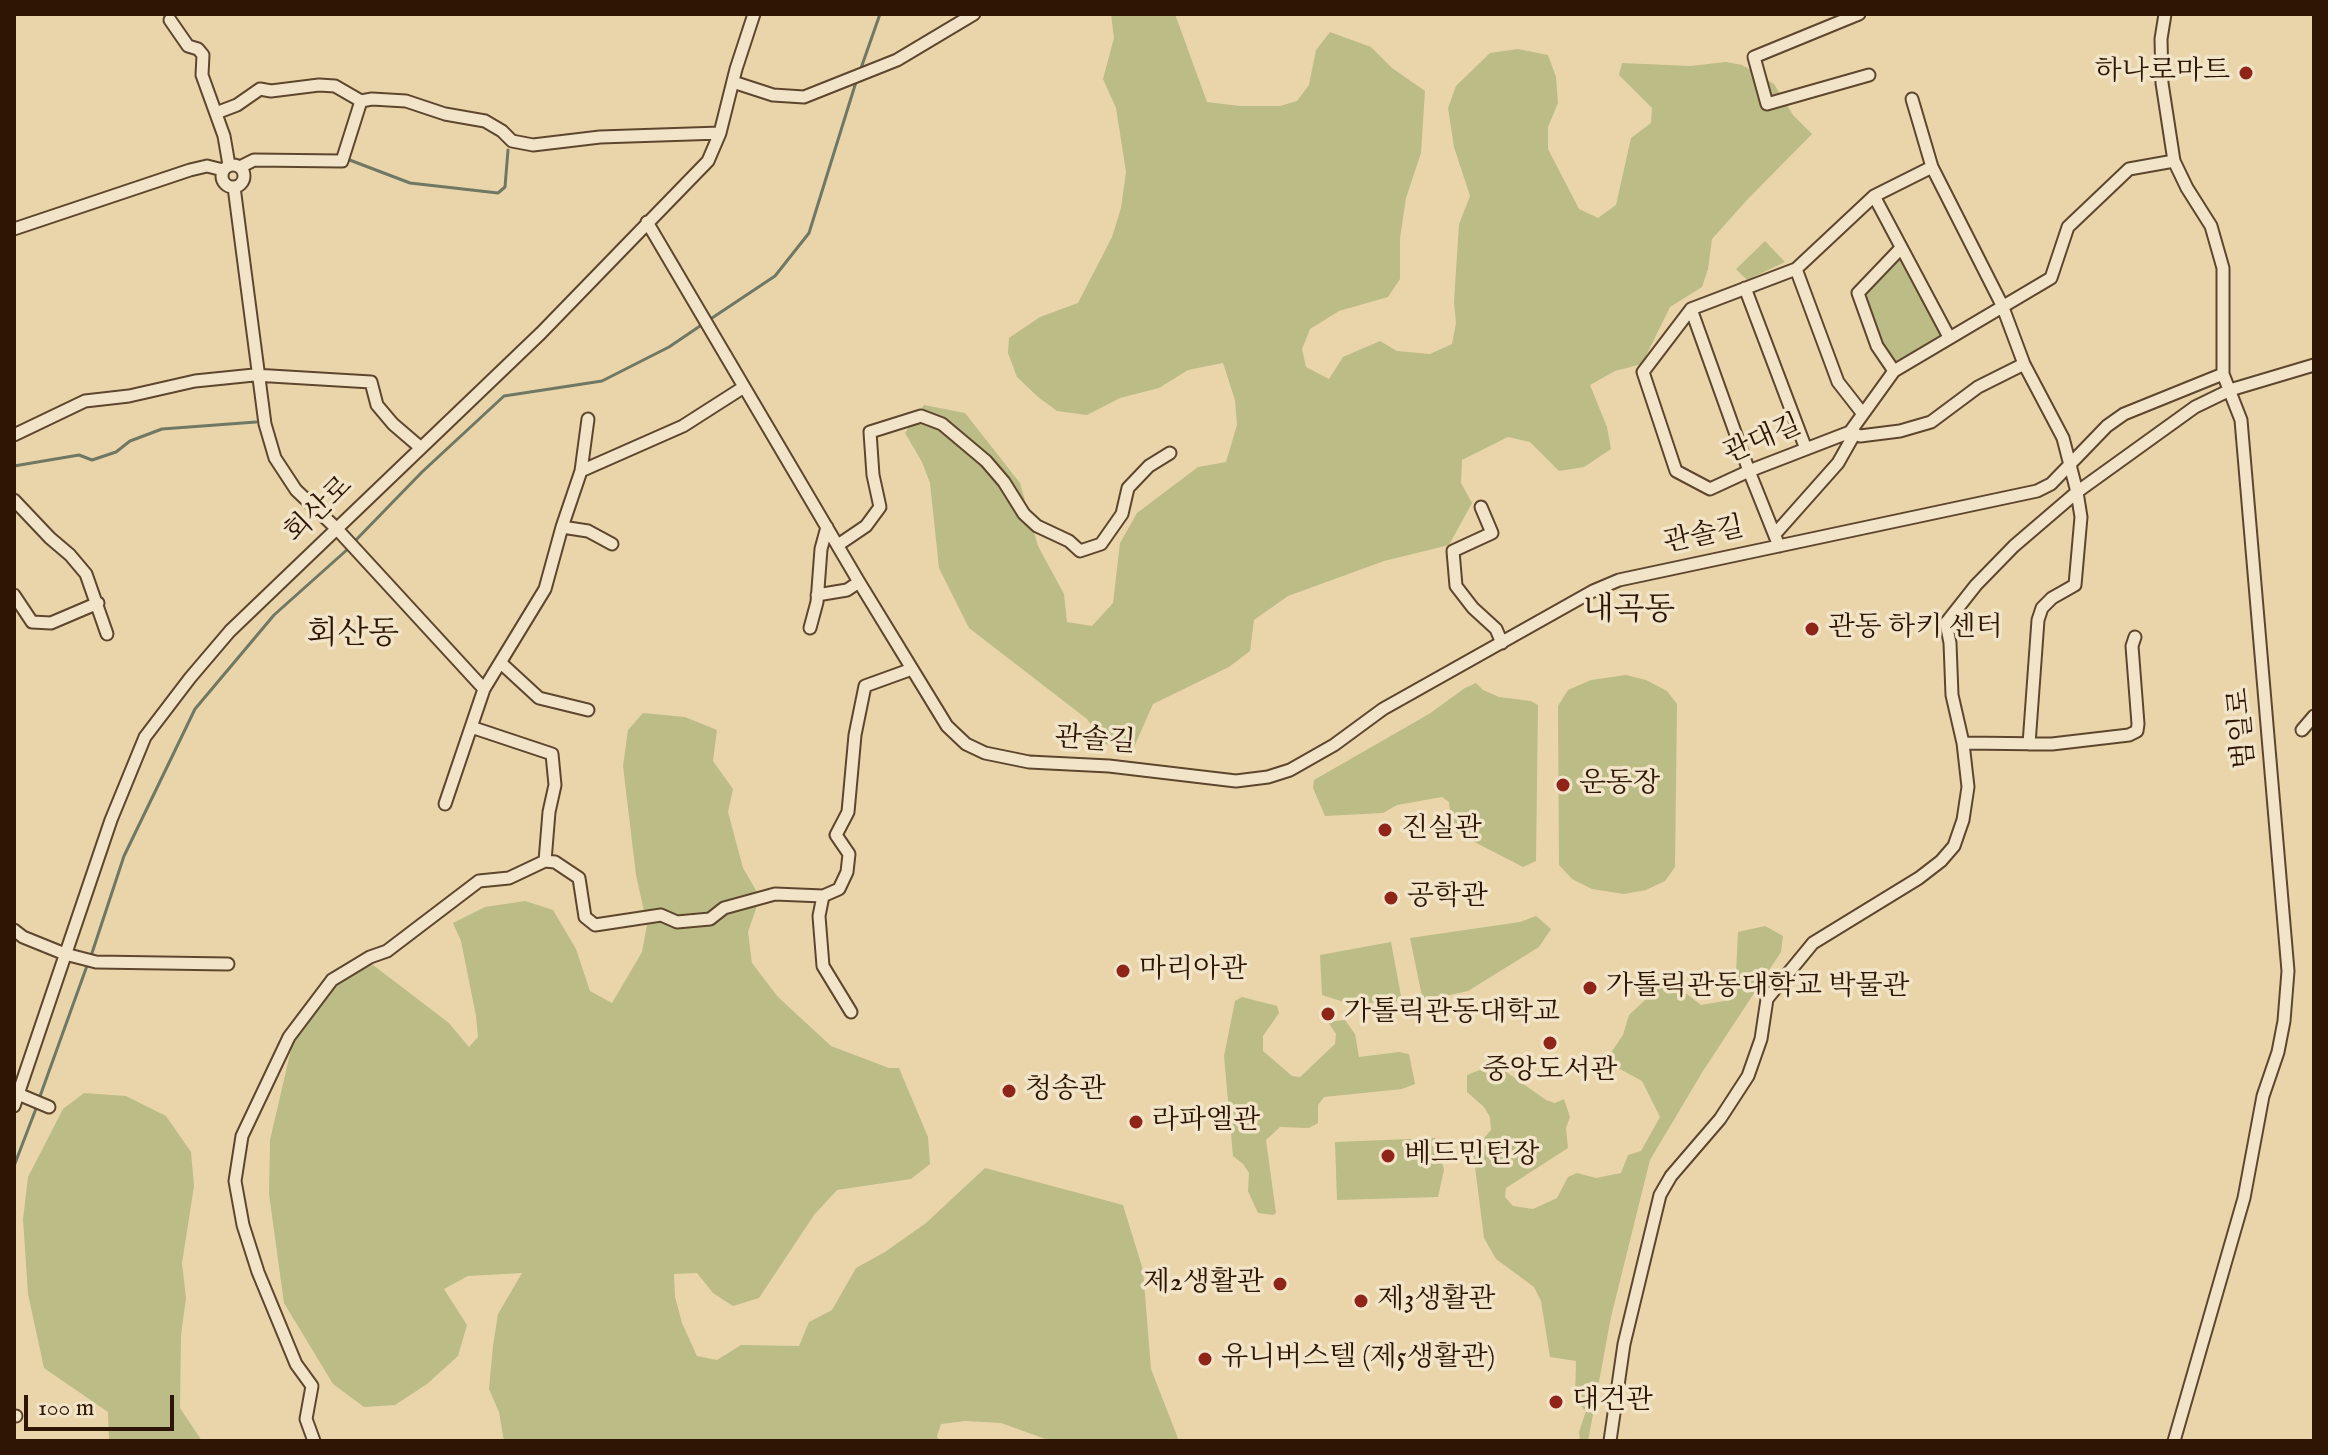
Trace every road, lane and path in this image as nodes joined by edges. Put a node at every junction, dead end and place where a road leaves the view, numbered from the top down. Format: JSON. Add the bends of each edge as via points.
{"nodes":[{"id":1,"x":754,"y":14,"type":"edge"},
{"id":2,"x":974,"y":14,"type":"edge"},
{"id":3,"x":2165,"y":14,"type":"edge"},
{"id":4,"x":1855,"y":15,"type":"edge"},
{"id":5,"x":170,"y":20,"type":"dead end"},
{"id":6,"x":1869,"y":75,"type":"dead end"},
{"id":7,"x":733,"y":82,"type":"junction"},
{"id":8,"x":1912,"y":99,"type":"dead end"},
{"id":9,"x":361,"y":101,"type":"junction"},
{"id":10,"x":216,"y":113,"type":"junction"},
{"id":11,"x":720,"y":133,"type":"junction"},
{"id":12,"x":2174,"y":161,"type":"junction"},
{"id":13,"x":231,"y":167,"type":"junction"},
{"id":14,"x":1932,"y":167,"type":"junction"},
{"id":15,"x":234,"y":187,"type":"junction"},
{"id":16,"x":1874,"y":196,"type":"junction"},
{"id":17,"x":647,"y":222,"type":"junction"},
{"id":18,"x":14,"y":229,"type":"edge"},
{"id":19,"x":1901,"y":248,"type":"junction"},
{"id":20,"x":1796,"y":269,"type":"junction"},
{"id":21,"x":1745,"y":288,"type":"junction"},
{"id":22,"x":2002,"y":305,"type":"junction"},
{"id":23,"x":1691,"y":309,"type":"junction"},
{"id":24,"x":1949,"y":337,"type":"junction"},
{"id":25,"x":2024,"y":364,"type":"junction"},
{"id":26,"x":2314,"y":365,"type":"edge"},
{"id":27,"x":1894,"y":371,"type":"junction"},
{"id":28,"x":2223,"y":374,"type":"junction"},
{"id":29,"x":260,"y":375,"type":"junction"},
{"id":30,"x":744,"y":387,"type":"junction"},
{"id":31,"x":2230,"y":390,"type":"junction"},
{"id":32,"x":1863,"y":414,"type":"junction"},
{"id":33,"x":588,"y":419,"type":"dead end"},
{"id":34,"x":1852,"y":433,"type":"junction"},
{"id":35,"x":14,"y":435,"type":"edge"},
{"id":36,"x":421,"y":448,"type":"junction"},
{"id":37,"x":1806,"y":449,"type":"junction"},
{"id":38,"x":1170,"y":453,"type":"dead end"},
{"id":39,"x":2070,"y":461,"type":"junction"},
{"id":40,"x":581,"y":471,"type":"junction"},
{"id":41,"x":1749,"y":471,"type":"junction"},
{"id":42,"x":2077,"y":492,"type":"junction"},
{"id":43,"x":14,"y":500,"type":"edge"},
{"id":44,"x":1481,"y":507,"type":"dead end"},
{"id":45,"x":562,"y":527,"type":"junction"},
{"id":46,"x":827,"y":527,"type":"junction"},
{"id":47,"x":336,"y":528,"type":"junction"},
{"id":48,"x":1777,"y":540,"type":"junction"},
{"id":49,"x":612,"y":544,"type":"dead end"},
{"id":50,"x":838,"y":545,"type":"junction"},
{"id":51,"x":859,"y":582,"type":"junction"},
{"id":52,"x":14,"y":595,"type":"edge"},
{"id":53,"x":817,"y":595,"type":"junction"},
{"id":54,"x":98,"y":603,"type":"junction"},
{"id":55,"x":810,"y":628,"type":"dead end"},
{"id":56,"x":107,"y":634,"type":"dead end"},
{"id":57,"x":2135,"y":637,"type":"dead end"},
{"id":58,"x":1502,"y":643,"type":"junction"},
{"id":59,"x":501,"y":663,"type":"junction"},
{"id":60,"x":912,"y":669,"type":"junction"},
{"id":61,"x":484,"y":689,"type":"junction"},
{"id":62,"x":588,"y":710,"type":"dead end"},
{"id":63,"x":2314,"y":716,"type":"edge"},
{"id":64,"x":471,"y":727,"type":"junction"},
{"id":65,"x":2302,"y":730,"type":"dead end"},
{"id":66,"x":1963,"y":743,"type":"junction"},
{"id":67,"x":2029,"y":744,"type":"junction"},
{"id":68,"x":445,"y":804,"type":"dead end"},
{"id":69,"x":545,"y":861,"type":"junction"},
{"id":70,"x":823,"y":896,"type":"junction"},
{"id":71,"x":14,"y":930,"type":"edge"},
{"id":72,"x":65,"y":954,"type":"junction"},
{"id":73,"x":228,"y":964,"type":"dead end"},
{"id":74,"x":851,"y":1012,"type":"dead end"},
{"id":75,"x":18,"y":1094,"type":"junction"},
{"id":76,"x":42,"y":1103,"type":"dead end"},
{"id":77,"x":14,"y":1106,"type":"edge"},
{"id":78,"x":314,"y":1441,"type":"edge"},
{"id":79,"x":1610,"y":1441,"type":"edge"},
{"id":80,"x":2174,"y":1441,"type":"edge"}],
"edges":[{"from":1,"to":7,"type":"street","name":"회산로"},
{"from":2,"to":7,"type":"street","via":[[897,60],[804,97],[773,95]]},
{"from":3,"to":12,"type":"street","name":"범일로","via":[[2162,83]]},
{"from":4,"to":6,"type":"street","via":[[1754,57],[1767,104]]},
{"from":5,"to":10,"type":"street","via":[[188,46],[203,55],[202,75]]},
{"from":7,"to":11,"type":"street","name":"회산로"},
{"from":8,"to":14,"type":"street"},
{"from":9,"to":10,"type":"street","via":[[335,86],[260,89]]},
{"from":9,"to":11,"type":"street","via":[[388,98],[485,121],[512,141],[533,145]]},
{"from":9,"to":13,"type":"street","via":[[342,161],[254,160]]},
{"from":10,"to":13,"type":"street"},
{"from":11,"to":17,"type":"street","name":"회산로","via":[[708,161]]},
{"from":12,"to":22,"type":"street","via":[[2129,169],[2068,227],[2051,278]]},
{"from":12,"to":28,"type":"street","name":"범일로","via":[[2219,246]]},
{"from":13,"to":15,"type":"street","via":[[222,177]]},
{"from":13,"to":15,"type":"street","via":[[245,177]]},
{"from":13,"to":18,"type":"street","via":[[190,170]]},
{"from":14,"to":16,"type":"street"},
{"from":14,"to":22,"type":"street"},
{"from":15,"to":29,"type":"street"},
{"from":16,"to":19,"type":"street"},
{"from":16,"to":20,"type":"street"},
{"from":17,"to":30,"type":"street","name":"관솔길"},
{"from":17,"to":36,"type":"street","name":"회산로"},
{"from":19,"to":24,"type":"street"},
{"from":19,"to":27,"type":"street","via":[[1858,293],[1877,346]]},
{"from":20,"to":21,"type":"street"},
{"from":20,"to":32,"type":"street","via":[[1838,382]]},
{"from":21,"to":23,"type":"street"},
{"from":21,"to":37,"type":"street"},
{"from":22,"to":24,"type":"street"},
{"from":22,"to":25,"type":"street"},
{"from":23,"to":41,"type":"street","name":"관솔길"},
{"from":23,"to":41,"type":"street","name":"관대길","via":[[1643,372],[1654,411],[1676,471],[1710,489]]},
{"from":24,"to":27,"type":"street"},
{"from":25,"to":34,"type":"street","via":[[1978,387],[1931,422],[1900,431]]},
{"from":25,"to":39,"type":"street"},
{"from":26,"to":31,"type":"street"},
{"from":27,"to":32,"type":"street"},
{"from":28,"to":31,"type":"street","name":"범일로"},
{"from":28,"to":39,"type":"street","name":"관솔길","via":[[2124,414]]},
{"from":29,"to":35,"type":"street","via":[[85,401]]},
{"from":29,"to":36,"type":"street","via":[[371,382],[377,405]]},
{"from":29,"to":47,"type":"street","via":[[275,458],[296,490]]},
{"from":30,"to":40,"type":"street","via":[[683,426]]},
{"from":30,"to":46,"type":"street","name":"관솔길"},
{"from":31,"to":42,"type":"street","via":[[2195,407]]},
{"from":31,"to":80,"type":"street","name":"범일로","via":[[2241,420],[2287,992],[2241,1208]]},
{"from":32,"to":34,"type":"street"},
{"from":33,"to":40,"type":"street"},
{"from":34,"to":37,"type":"street","name":"관대길"},
{"from":34,"to":48,"type":"street","via":[[1838,463]]},
{"from":36,"to":47,"type":"street","name":"회산로"},
{"from":37,"to":41,"type":"street","name":"관대길"},
{"from":38,"to":50,"type":"street","via":[[1128,488],[1122,514],[1101,544],[1080,551],[1037,526],[986,461],[942,424],[921,416],[870,432],[880,507],[866,526]]},
{"from":39,"to":42,"type":"street"},
{"from":39,"to":48,"type":"street","name":"관솔길","via":[[2051,484],[2037,491]]},
{"from":40,"to":45,"type":"street"},
{"from":41,"to":48,"type":"street","name":"관솔길"},
{"from":42,"to":66,"type":"street","via":[[2005,555],[1946,623],[1952,695]]},
{"from":42,"to":67,"type":"street","via":[[2081,517],[2075,585],[2052,598],[2038,620]]},
{"from":43,"to":54,"type":"street","via":[[86,574]]},
{"from":44,"to":58,"type":"street","via":[[1492,533],[1453,551],[1456,586],[1496,629]]},
{"from":45,"to":49,"type":"street","via":[[588,531]]},
{"from":45,"to":59,"type":"street","via":[[545,589]]},
{"from":46,"to":50,"type":"street","name":"관솔길"},
{"from":46,"to":53,"type":"street"},
{"from":47,"to":61,"type":"street"},
{"from":47,"to":72,"type":"street","name":"회산로","via":[[230,631],[145,737]]},
{"from":48,"to":58,"type":"street","name":"관솔길","via":[[1619,580]]},
{"from":50,"to":51,"type":"street","name":"관솔길"},
{"from":51,"to":53,"type":"street","via":[[847,590]]},
{"from":51,"to":60,"type":"street","name":"관솔길"},
{"from":52,"to":54,"type":"street","via":[[32,622],[51,623]]},
{"from":53,"to":55,"type":"street"},
{"from":54,"to":56,"type":"street"},
{"from":57,"to":67,"type":"street","via":[[2137,731]]},
{"from":58,"to":60,"type":"street","name":"관솔길","via":[[1383,709],[1290,770],[1236,781],[1029,762],[985,753],[947,726]]},
{"from":59,"to":61,"type":"street"},
{"from":59,"to":62,"type":"street","via":[[539,698]]},
{"from":60,"to":70,"type":"street","via":[[865,686],[848,812],[836,835],[849,854],[847,872],[839,889]]},
{"from":61,"to":64,"type":"street"},
{"from":63,"to":65,"type":"street"},
{"from":64,"to":68,"type":"street"},
{"from":64,"to":69,"type":"street","via":[[552,754],[555,785]]},
{"from":66,"to":67,"type":"street"},
{"from":66,"to":79,"type":"street","via":[[1967,800],[1954,846],[1919,878],[1813,943],[1767,999],[1748,1076],[1664,1187],[1624,1344]]},
{"from":69,"to":70,"type":"street","via":[[579,878],[585,917],[595,925],[661,915],[677,922],[710,919],[724,908],[775,894]]},
{"from":69,"to":78,"type":"street","via":[[509,878],[479,881],[387,951],[332,980],[289,1037],[242,1136],[235,1181],[243,1225],[296,1364],[312,1386],[306,1419]]},
{"from":70,"to":74,"type":"street","via":[[823,966]]},
{"from":71,"to":72,"type":"street"},
{"from":72,"to":73,"type":"street","via":[[96,962]]},
{"from":72,"to":75,"type":"street","name":"회산로"},
{"from":75,"to":76,"type":"street"},
{"from":75,"to":77,"type":"street","name":"회산로"}]}
